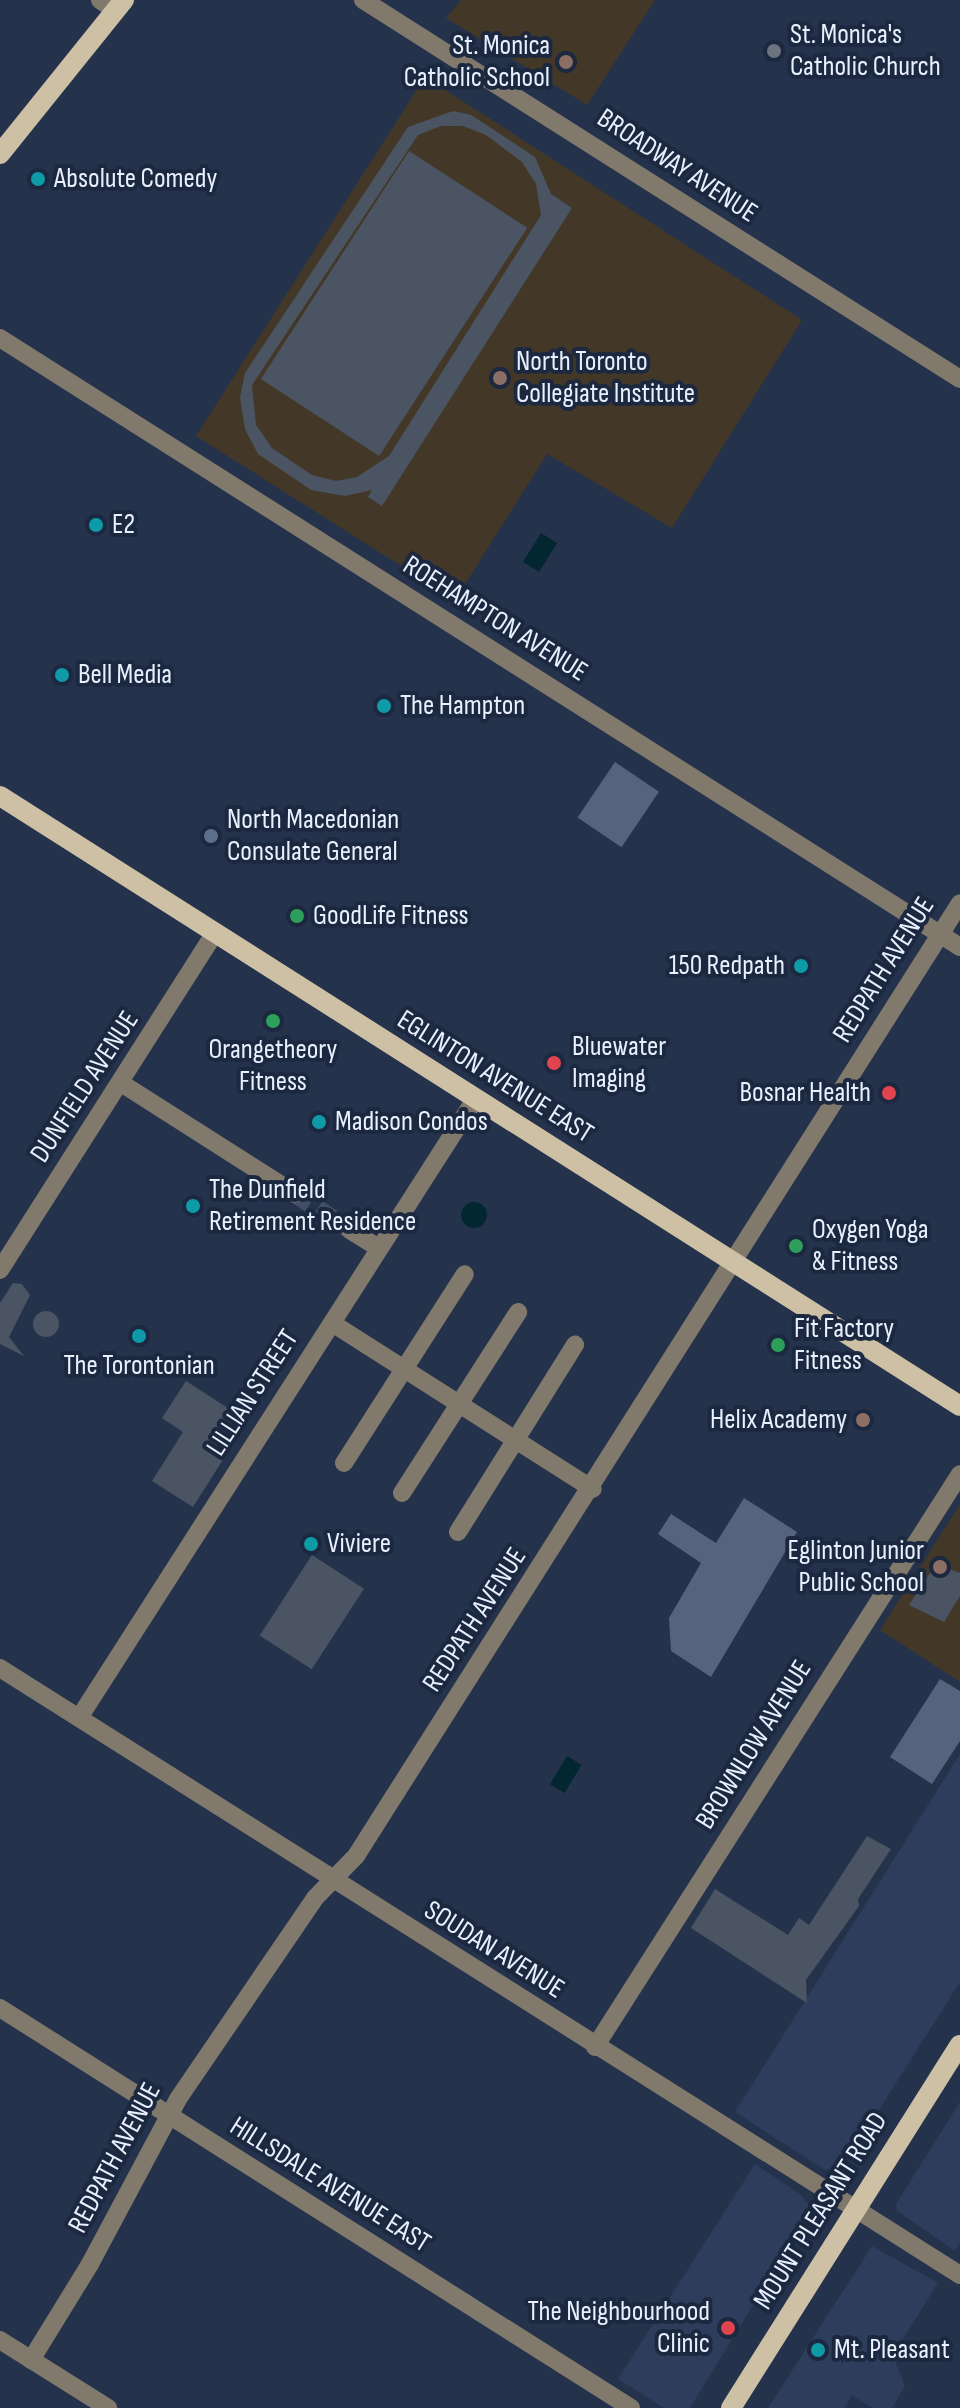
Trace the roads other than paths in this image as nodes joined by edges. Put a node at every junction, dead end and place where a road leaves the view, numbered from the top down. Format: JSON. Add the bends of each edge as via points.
{"nodes":[{"id":1,"x":363,"y":0,"type":"edge"},
{"id":2,"x":113,"y":3,"type":"edge"},
{"id":3,"x":0,"y":154,"type":"edge"},
{"id":4,"x":0,"y":338,"type":"edge"},
{"id":5,"x":960,"y":379,"type":"edge"},
{"id":6,"x":0,"y":796,"type":"edge"},
{"id":7,"x":960,"y":903,"type":"edge"},
{"id":8,"x":215,"y":933,"type":"junction"},
{"id":9,"x":940,"y":935,"type":"junction"},
{"id":10,"x":960,"y":947,"type":"edge"},
{"id":11,"x":121,"y":1083,"type":"junction"},
{"id":12,"x":476,"y":1098,"type":"junction"},
{"id":13,"x":295,"y":1194,"type":"tunnel mouth"},
{"id":14,"x":350,"y":1230,"type":"tunnel mouth"},
{"id":15,"x":379,"y":1248,"type":"junction"},
{"id":16,"x":735,"y":1261,"type":"junction"},
{"id":17,"x":0,"y":1270,"type":"edge"},
{"id":18,"x":465,"y":1274,"type":"dead end"},
{"id":19,"x":518,"y":1312,"type":"dead end"},
{"id":20,"x":332,"y":1323,"type":"junction"},
{"id":21,"x":575,"y":1345,"type":"dead end"},
{"id":22,"x":404,"y":1369,"type":"junction"},
{"id":23,"x":458,"y":1403,"type":"junction"},
{"id":24,"x":960,"y":1406,"type":"edge"},
{"id":25,"x":515,"y":1439,"type":"junction"},
{"id":26,"x":344,"y":1463,"type":"dead end"},
{"id":27,"x":960,"y":1474,"type":"edge"},
{"id":28,"x":593,"y":1489,"type":"junction"},
{"id":29,"x":402,"y":1493,"type":"dead end"},
{"id":30,"x":458,"y":1532,"type":"dead end"},
{"id":31,"x":0,"y":1668,"type":"edge"},
{"id":32,"x":79,"y":1718,"type":"junction"},
{"id":33,"x":335,"y":1882,"type":"junction"},
{"id":34,"x":0,"y":2008,"type":"edge"},
{"id":35,"x":960,"y":2045,"type":"edge"},
{"id":36,"x":595,"y":2047,"type":"junction"},
{"id":37,"x":170,"y":2116,"type":"junction"},
{"id":38,"x":855,"y":2208,"type":"junction"},
{"id":39,"x":960,"y":2275,"type":"edge"},
{"id":40,"x":0,"y":2340,"type":"edge"},
{"id":41,"x":31,"y":2360,"type":"junction"},
{"id":42,"x":108,"y":2408,"type":"edge"},
{"id":43,"x":631,"y":2408,"type":"edge"},
{"id":44,"x":731,"y":2408,"type":"edge"}],
"edges":[{"from":1,"to":5,"type":"street","name":"BROADWAY AVENUE"},
{"from":2,"to":3,"type":"main road"},
{"from":4,"to":9,"type":"street","name":"ROEHAMPTON AVENUE"},
{"from":6,"to":8,"type":"main road","name":"EGLINTON AVENUE EAST"},
{"from":7,"to":9,"type":"street","name":"REDPATH AVENUE"},
{"from":8,"to":11,"type":"street","name":"DUNFIELD AVENUE"},
{"from":8,"to":12,"type":"main road","name":"EGLINTON AVENUE EAST"},
{"from":9,"to":10,"type":"street","name":"ROEHAMPTON AVENUE"},
{"from":9,"to":16,"type":"street","name":"REDPATH AVENUE"},
{"from":11,"to":13,"type":"street"},
{"from":11,"to":17,"type":"street","name":"DUNFIELD AVENUE"},
{"from":12,"to":15,"type":"street","name":"LILLIAN STREET"},
{"from":12,"to":16,"type":"main road","name":"EGLINTON AVENUE EAST"},
{"from":14,"to":15,"type":"street"},
{"from":15,"to":20,"type":"street","name":"LILLIAN STREET"},
{"from":16,"to":24,"type":"main road","name":"EGLINTON AVENUE EAST"},
{"from":16,"to":28,"type":"street","name":"REDPATH AVENUE"},
{"from":18,"to":22,"type":"street"},
{"from":19,"to":23,"type":"street"},
{"from":20,"to":22,"type":"street"},
{"from":20,"to":32,"type":"street","name":"LILLIAN STREET"},
{"from":21,"to":25,"type":"street"},
{"from":22,"to":23,"type":"street"},
{"from":22,"to":26,"type":"street"},
{"from":23,"to":25,"type":"street"},
{"from":23,"to":29,"type":"street"},
{"from":25,"to":28,"type":"street"},
{"from":25,"to":30,"type":"street"},
{"from":27,"to":36,"type":"street","name":"BROWNLOW AVENUE"},
{"from":28,"to":33,"type":"street","name":"REDPATH AVENUE"},
{"from":31,"to":32,"type":"street","name":"SOUDAN AVENUE"},
{"from":32,"to":33,"type":"street","name":"SOUDAN AVENUE"},
{"from":33,"to":36,"type":"street","name":"SOUDAN AVENUE"},
{"from":33,"to":37,"type":"street","name":"REDPATH AVENUE","via":[[315,1898]]},
{"from":34,"to":37,"type":"street","name":"HILLSDALE AVENUE EAST"},
{"from":35,"to":38,"type":"main road","name":"MOUNT PLEASANT ROAD"},
{"from":36,"to":38,"type":"street","name":"SOUDAN AVENUE"},
{"from":37,"to":41,"type":"street","name":"REDPATH AVENUE"},
{"from":37,"to":43,"type":"street","name":"HILLSDALE AVENUE EAST"},
{"from":38,"to":39,"type":"street","name":"SOUDAN AVENUE"},
{"from":38,"to":44,"type":"main road","name":"MOUNT PLEASANT ROAD"},
{"from":40,"to":41,"type":"street"},
{"from":41,"to":42,"type":"street"}]}
